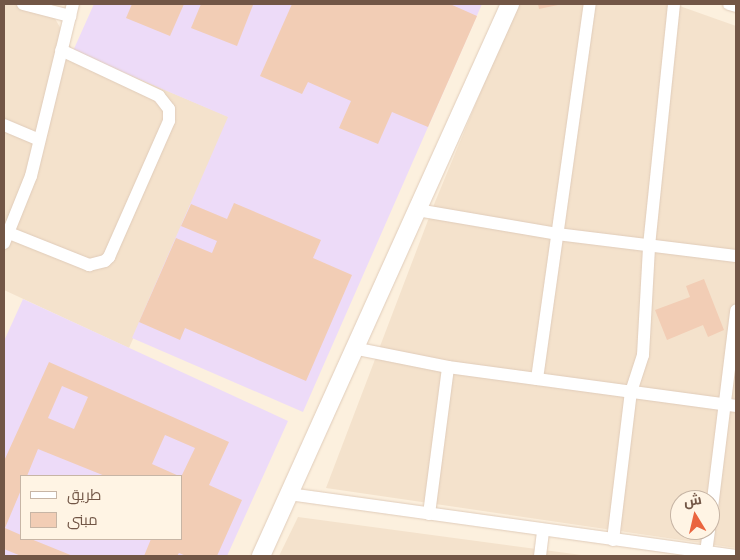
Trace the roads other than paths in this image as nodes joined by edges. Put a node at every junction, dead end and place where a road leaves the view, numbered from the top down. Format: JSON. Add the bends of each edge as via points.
{"nodes":[{"id":1,"x":23,"y":4,"type":"edge"},
{"id":2,"x":510,"y":4,"type":"edge"},
{"id":3,"x":590,"y":4,"type":"edge"},
{"id":4,"x":674,"y":4,"type":"edge"},
{"id":5,"x":729,"y":4,"type":"edge"},
{"id":6,"x":736,"y":6,"type":"edge"},
{"id":7,"x":71,"y":10,"type":"edge"},
{"id":8,"x":61,"y":50,"type":"junction"},
{"id":9,"x":4,"y":125,"type":"edge"},
{"id":10,"x":39,"y":140,"type":"junction"},
{"id":11,"x":417,"y":210,"type":"junction"},
{"id":12,"x":557,"y":234,"type":"junction"},
{"id":13,"x":5,"y":236,"type":"edge"},
{"id":14,"x":649,"y":246,"type":"junction"},
{"id":15,"x":736,"y":256,"type":"edge"},
{"id":16,"x":736,"y":311,"type":"edge"},
{"id":17,"x":353,"y":348,"type":"junction"},
{"id":18,"x":448,"y":367,"type":"junction"},
{"id":19,"x":538,"y":379,"type":"junction"},
{"id":20,"x":632,"y":392,"type":"junction"},
{"id":21,"x":731,"y":405,"type":"edge"},
{"id":22,"x":716,"y":490,"type":"edge"},
{"id":23,"x":289,"y":494,"type":"junction"},
{"id":24,"x":429,"y":514,"type":"junction"},
{"id":25,"x":543,"y":531,"type":"junction"},
{"id":26,"x":613,"y":540,"type":"junction"},
{"id":27,"x":708,"y":540,"type":"edge"},
{"id":28,"x":664,"y":552,"type":"edge"},
{"id":29,"x":706,"y":552,"type":"junction"},
{"id":30,"x":261,"y":556,"type":"edge"},
{"id":31,"x":540,"y":556,"type":"edge"},
{"id":32,"x":736,"y":556,"type":"edge"}],
"edges":[{"from":1,"to":7,"type":"street"},
{"from":2,"to":11,"type":"street"},
{"from":3,"to":12,"type":"street"},
{"from":4,"to":14,"type":"street"},
{"from":5,"to":6,"type":"street"},
{"from":7,"to":8,"type":"street"},
{"from":8,"to":10,"type":"street"},
{"from":8,"to":13,"type":"street","via":[[159,96],[169,109],[169,121],[110,257],[105,261],[89,265]]},
{"from":9,"to":10,"type":"street"},
{"from":10,"to":13,"type":"street","via":[[30,176]]},
{"from":11,"to":12,"type":"street"},
{"from":11,"to":17,"type":"street"},
{"from":12,"to":14,"type":"street"},
{"from":12,"to":19,"type":"street"},
{"from":14,"to":15,"type":"street"},
{"from":14,"to":20,"type":"street","via":[[644,355]]},
{"from":16,"to":21,"type":"street"},
{"from":17,"to":18,"type":"street"},
{"from":17,"to":23,"type":"street"},
{"from":18,"to":19,"type":"street"},
{"from":18,"to":24,"type":"street"},
{"from":19,"to":20,"type":"street"},
{"from":20,"to":21,"type":"street"},
{"from":20,"to":26,"type":"street"},
{"from":21,"to":22,"type":"street"},
{"from":23,"to":24,"type":"street"},
{"from":23,"to":30,"type":"street"},
{"from":24,"to":25,"type":"street"},
{"from":25,"to":26,"type":"street"},
{"from":25,"to":31,"type":"street"},
{"from":26,"to":28,"type":"street"},
{"from":27,"to":29,"type":"street"},
{"from":28,"to":29,"type":"street"},
{"from":29,"to":32,"type":"street"}]}
